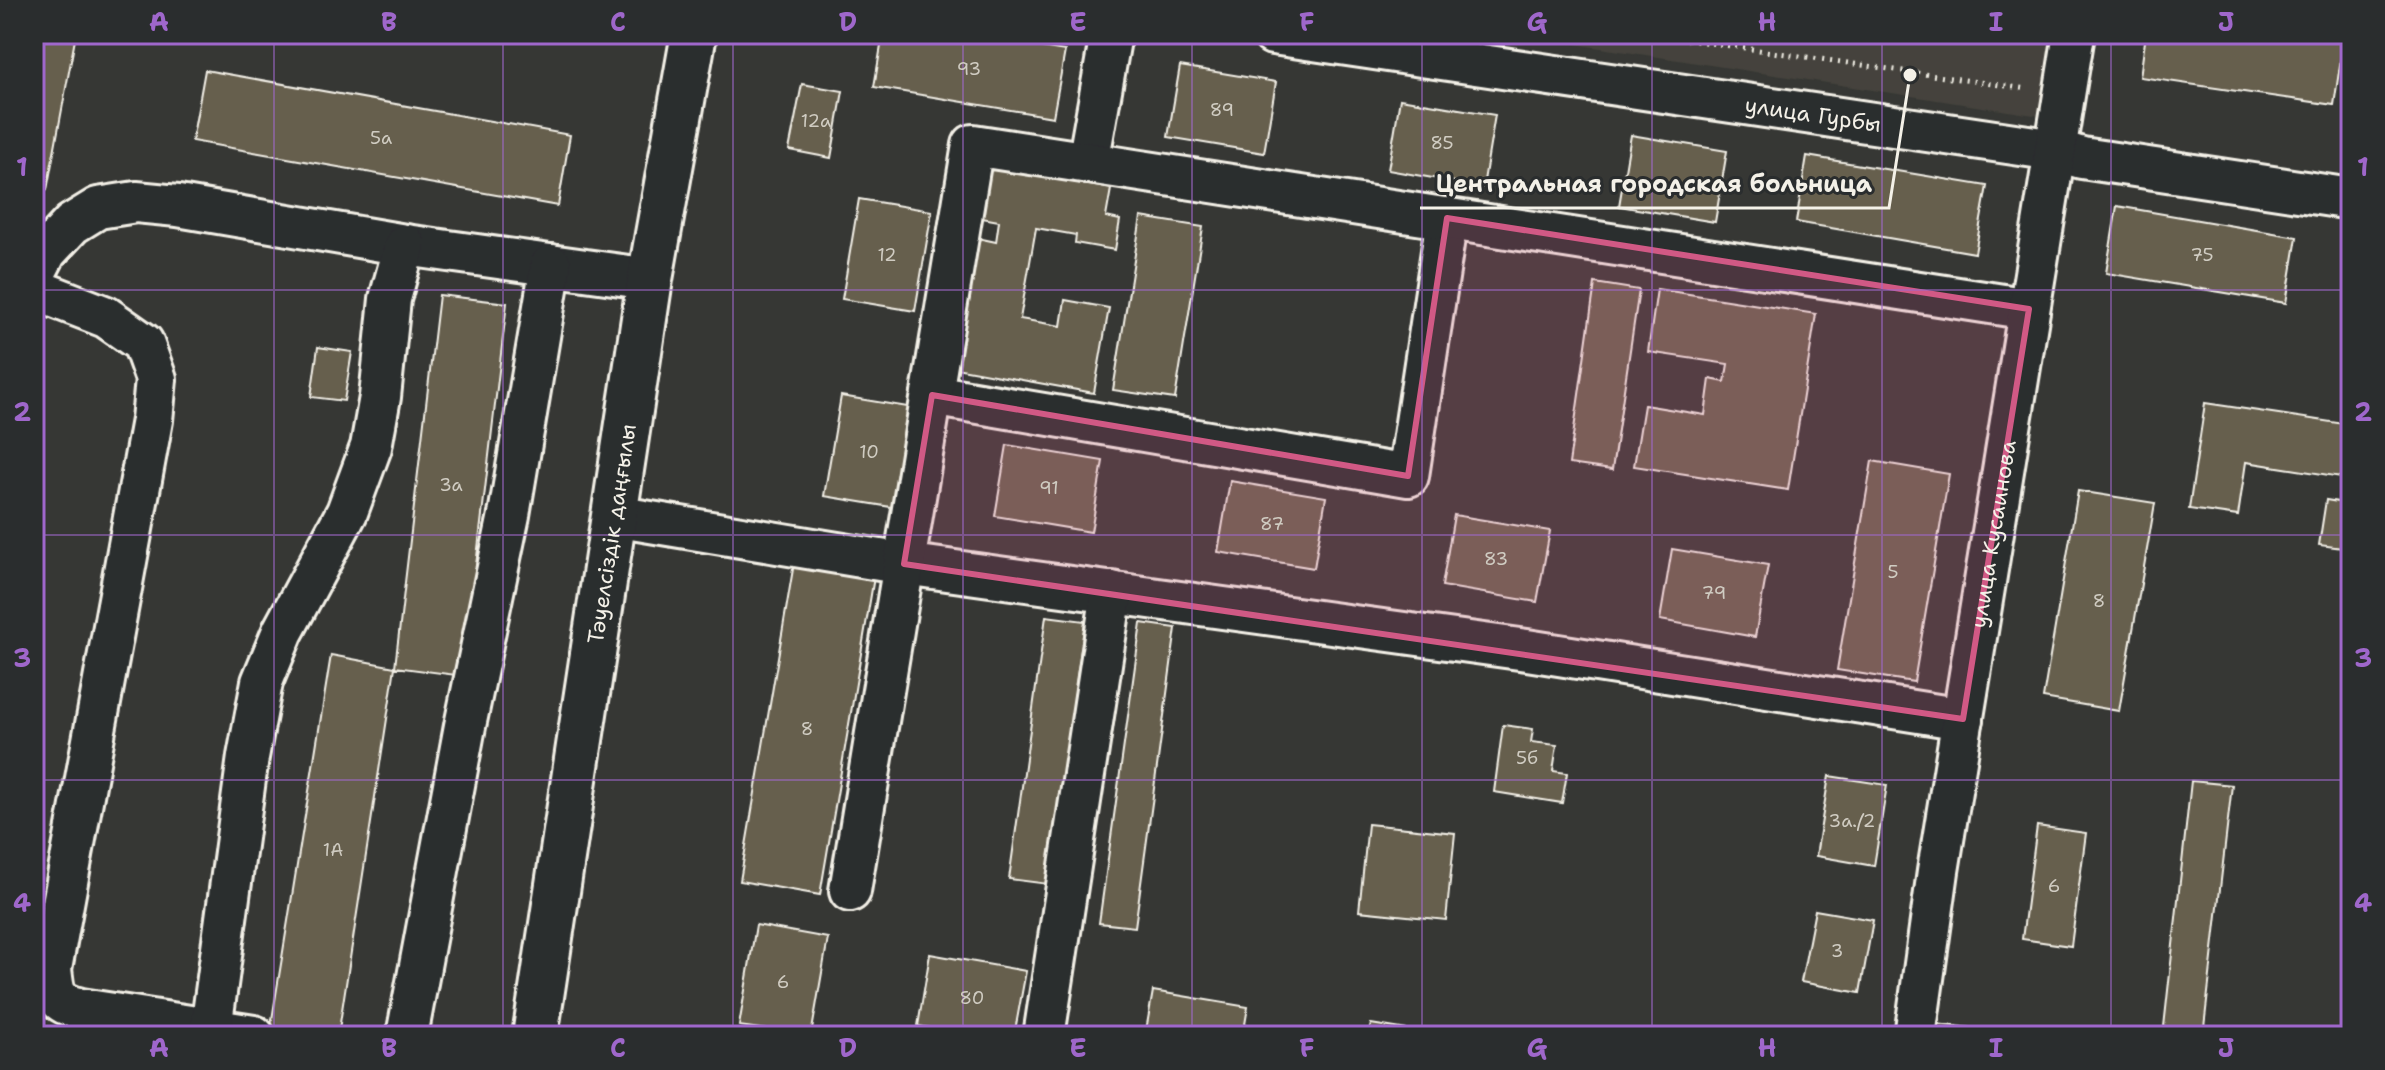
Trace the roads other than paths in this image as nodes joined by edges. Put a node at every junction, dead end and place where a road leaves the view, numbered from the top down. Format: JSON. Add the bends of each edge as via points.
{"nodes":[{"id":1,"x":694,"y":34,"type":"edge"},
{"id":2,"x":1111,"y":34,"type":"edge"},
{"id":3,"x":1273,"y":34,"type":"edge"},
{"id":4,"x":2074,"y":34,"type":"edge"},
{"id":5,"x":2055,"y":150,"type":"junction"},
{"id":6,"x":1088,"y":163,"type":"junction"},
{"id":7,"x":2351,"y":199,"type":"edge"},
{"id":8,"x":1447,"y":218,"type":"junction"},
{"id":9,"x":405,"y":245,"type":"junction"},
{"id":10,"x":551,"y":265,"type":"junction"},
{"id":11,"x":34,"y":275,"type":"edge"},
{"id":12,"x":650,"y":279,"type":"junction"},
{"id":13,"x":34,"y":289,"type":"edge"},
{"id":14,"x":2029,"y":309,"type":"junction"},
{"id":15,"x":932,"y":395,"type":"junction"},
{"id":16,"x":614,"y":516,"type":"junction"},
{"id":17,"x":904,"y":564,"type":"junction"},
{"id":18,"x":1112,"y":592,"type":"junction"},
{"id":19,"x":1963,"y":719,"type":"junction"},
{"id":20,"x":850,"y":891,"type":"dead end"},
{"id":21,"x":211,"y":1029,"type":"junction"},
{"id":22,"x":254,"y":1036,"type":"edge"},
{"id":23,"x":407,"y":1036,"type":"edge"},
{"id":24,"x":535,"y":1036,"type":"edge"},
{"id":25,"x":1044,"y":1036,"type":"edge"},
{"id":26,"x":1915,"y":1036,"type":"edge"}],
"edges":[{"from":1,"to":12,"type":"street","name":"Тәуелсіздік даңғылы"},
{"from":2,"to":6,"type":"street"},
{"from":3,"to":5,"type":"street","name":"улица Гурбы"},
{"from":4,"to":5,"type":"street","name":"улица Кусаинова"},
{"from":5,"to":7,"type":"street","name":"улица Гурбы"},
{"from":5,"to":14,"type":"street","name":"улица Кусаинова"},
{"from":6,"to":8,"type":"street"},
{"from":6,"to":15,"type":"street","via":[[973,145]]},
{"from":8,"to":14,"type":"street"},
{"from":8,"to":15,"type":"street","via":[[1408,476]]},
{"from":9,"to":10,"type":"street"},
{"from":9,"to":11,"type":"street","via":[[136,202],[98,208],[72,224],[46,252]]},
{"from":9,"to":21,"type":"street","via":[[390,299],[371,447],[347,512],[283,631],[262,682]]},
{"from":10,"to":12,"type":"street"},
{"from":10,"to":23,"type":"street","via":[[509,515]]},
{"from":12,"to":16,"type":"street","name":"Тәуелсіздік даңғылы"},
{"from":13,"to":21,"type":"street","via":[[106,317],[143,343],[156,379],[51,969],[54,992],[62,1004],[81,1009]]},
{"from":14,"to":19,"type":"street","name":"улица Кусаинова"},
{"from":15,"to":17,"type":"street"},
{"from":16,"to":17,"type":"street"},
{"from":16,"to":24,"type":"street","name":"Тәуелсіздік даңғылы"},
{"from":17,"to":18,"type":"street"},
{"from":17,"to":20,"type":"street"},
{"from":18,"to":19,"type":"street"},
{"from":18,"to":25,"type":"street"},
{"from":19,"to":26,"type":"street","name":"улица Кусаинова"},
{"from":21,"to":22,"type":"street"}]}
